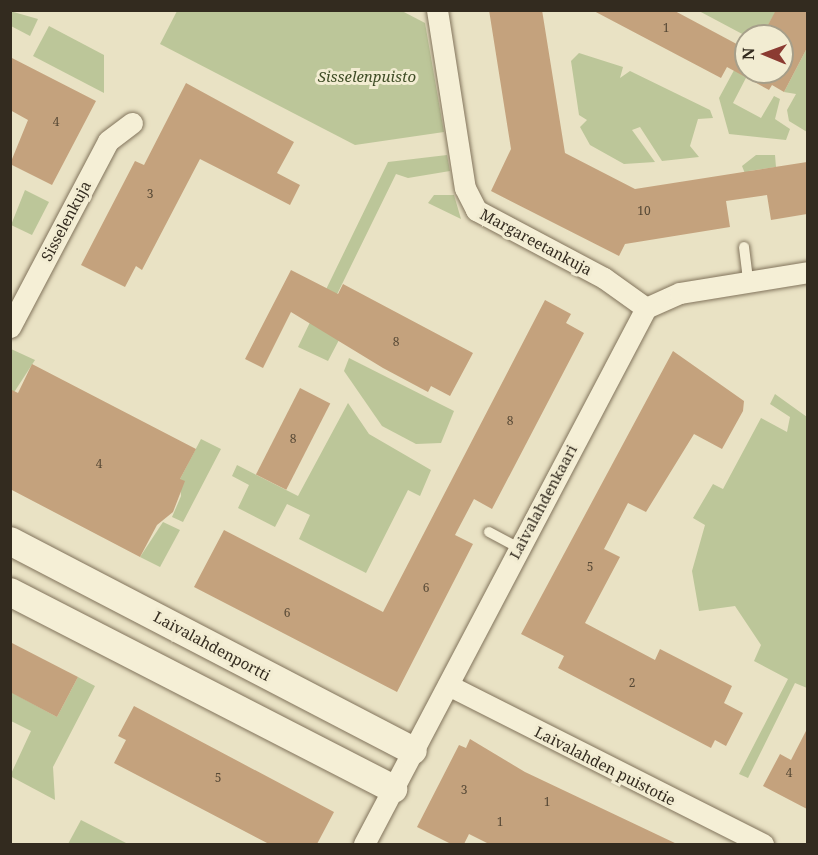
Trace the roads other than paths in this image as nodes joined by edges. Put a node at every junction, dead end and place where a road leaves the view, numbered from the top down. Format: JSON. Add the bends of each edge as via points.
{"nodes":[{"id":1,"x":437,"y":10,"type":"edge"},
{"id":2,"x":132,"y":123,"type":"dead end"},
{"id":3,"x":744,"y":247,"type":"dead end"},
{"id":4,"x":807,"y":272,"type":"edge"},
{"id":5,"x":748,"y":282,"type":"junction"},
{"id":6,"x":646,"y":308,"type":"junction"},
{"id":7,"x":10,"y":327,"type":"edge"},
{"id":8,"x":489,"y":532,"type":"dead end"},
{"id":9,"x":10,"y":541,"type":"edge"},
{"id":10,"x":519,"y":548,"type":"junction"},
{"id":11,"x":10,"y":592,"type":"edge"},
{"id":12,"x":448,"y":685,"type":"junction"},
{"id":13,"x":413,"y":751,"type":"junction"},
{"id":14,"x":393,"y":789,"type":"junction"},
{"id":15,"x":364,"y":844,"type":"edge"},
{"id":16,"x":763,"y":844,"type":"edge"}],
"edges":[{"from":1,"to":6,"type":"street","name":"Margareetankuja","via":[[465,188],[476,210],[604,278]]},
{"from":2,"to":7,"type":"street","name":"Sisselenkuja","via":[[108,141]]},
{"from":3,"to":5,"type":"lane"},
{"from":4,"to":5,"type":"street"},
{"from":5,"to":6,"type":"street","via":[[680,293]]},
{"from":6,"to":10,"type":"street","name":"Laivalahdenkaari"},
{"from":8,"to":10,"type":"lane"},
{"from":9,"to":13,"type":"street","name":"Laivalahdenportti"},
{"from":10,"to":12,"type":"street","name":"Laivalahdenkaari"},
{"from":11,"to":14,"type":"street"},
{"from":12,"to":13,"type":"street","name":"Laivalahdenkaari"},
{"from":12,"to":16,"type":"street","name":"Laivalahden puistotie"},
{"from":13,"to":14,"type":"street","name":"Laivalahdenkaari"},
{"from":14,"to":15,"type":"street","name":"Laivalahdenkaari"}]}
